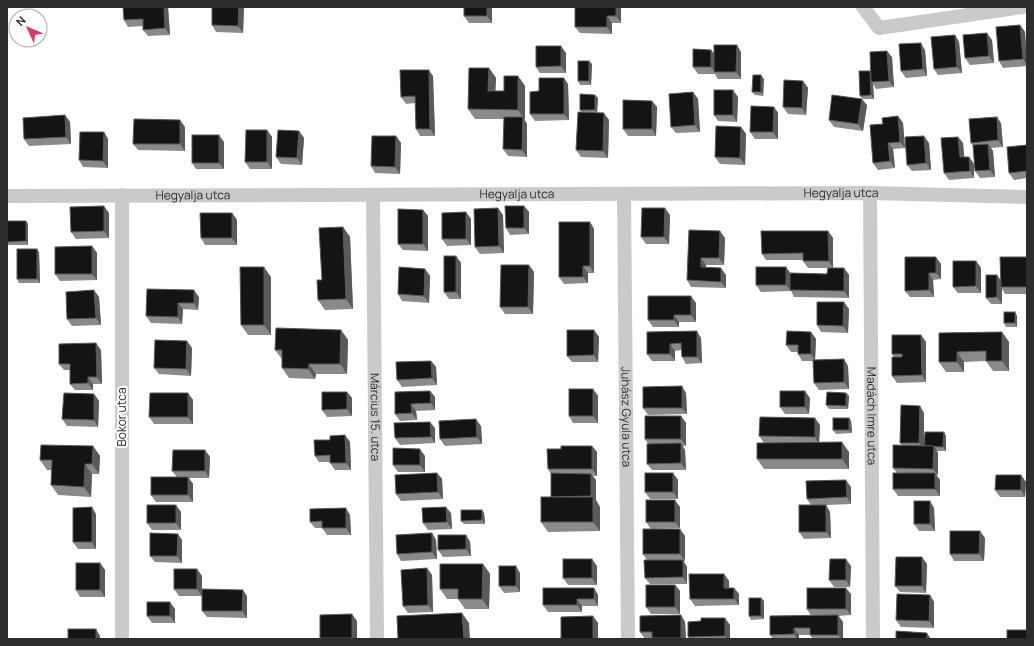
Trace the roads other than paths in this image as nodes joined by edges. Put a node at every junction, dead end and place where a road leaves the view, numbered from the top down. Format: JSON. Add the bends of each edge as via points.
{"nodes":[{"id":1,"x":863,"y":7,"type":"edge"},
{"id":2,"x":1023,"y":7,"type":"edge"},
{"id":3,"x":870,"y":193,"type":"junction"},
{"id":4,"x":624,"y":194,"type":"junction"},
{"id":5,"x":122,"y":195,"type":"junction"},
{"id":6,"x":373,"y":195,"type":"junction"},
{"id":7,"x":7,"y":196,"type":"edge"},
{"id":8,"x":1027,"y":197,"type":"edge"},
{"id":9,"x":122,"y":639,"type":"edge"},
{"id":10,"x":377,"y":639,"type":"edge"},
{"id":11,"x":628,"y":639,"type":"edge"},
{"id":12,"x":873,"y":639,"type":"edge"}],
"edges":[{"from":1,"to":2,"type":"street","via":[[879,28]]},
{"from":3,"to":4,"type":"street","name":"Hegyalja utca"},
{"from":3,"to":8,"type":"street","name":"Hegyalja utca"},
{"from":3,"to":12,"type":"street","name":"Madách Imre utca"},
{"from":4,"to":6,"type":"street","name":"Hegyalja utca"},
{"from":4,"to":11,"type":"street","name":"Juhász Gyula utca"},
{"from":5,"to":6,"type":"street","name":"Hegyalja utca"},
{"from":5,"to":7,"type":"street","name":"Hegyalja utca"},
{"from":5,"to":9,"type":"street","name":"Bokor utca"},
{"from":6,"to":10,"type":"street","name":"Március 15. utca"}]}
